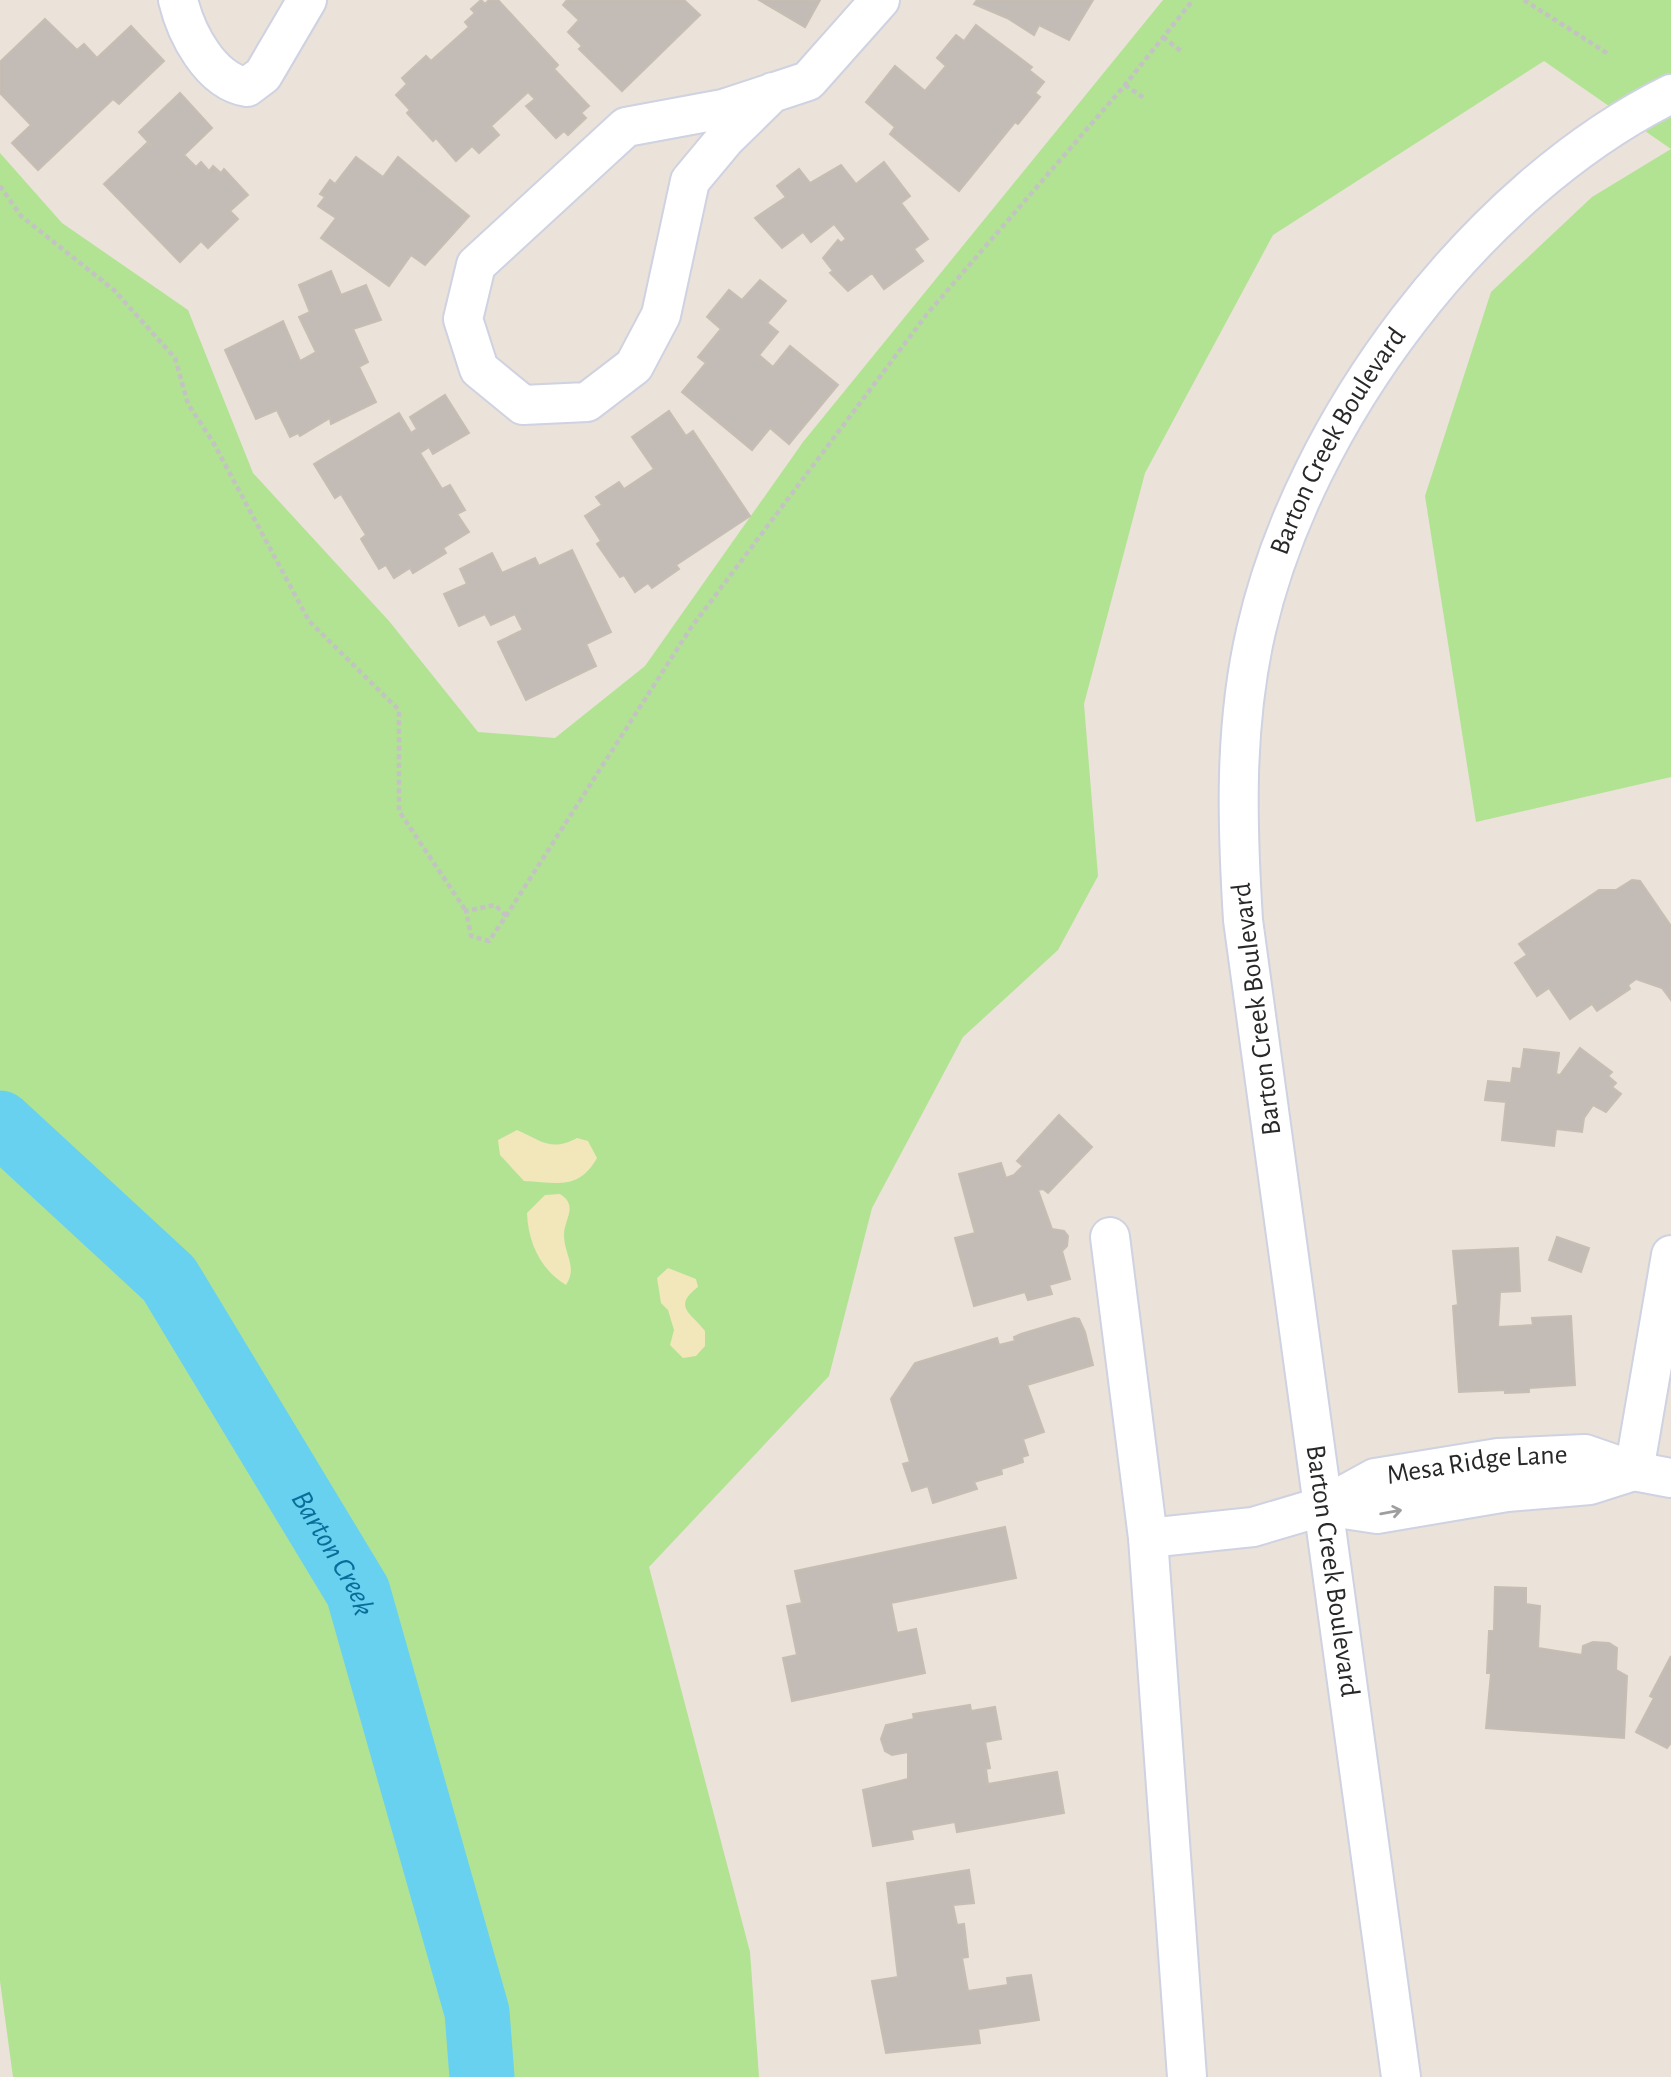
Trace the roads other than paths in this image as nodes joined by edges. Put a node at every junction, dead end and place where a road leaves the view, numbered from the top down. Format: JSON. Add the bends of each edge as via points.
{"nodes":[{"id":1,"x":178,"y":0,"type":"edge"},
{"id":2,"x":307,"y":0,"type":"edge"},
{"id":3,"x":880,"y":0,"type":"edge"},
{"id":4,"x":773,"y":92,"type":"junction"},
{"id":5,"x":1671,"y":94,"type":"edge"},
{"id":6,"x":1110,"y":1237,"type":"dead end"},
{"id":7,"x":1671,"y":1255,"type":"edge"},
{"id":8,"x":1664,"y":1330,"type":"edge"},
{"id":9,"x":1634,"y":1471,"type":"junction"},
{"id":10,"x":1671,"y":1478,"type":"edge"},
{"id":11,"x":1324,"y":1506,"type":"junction"},
{"id":12,"x":1148,"y":1538,"type":"junction"},
{"id":13,"x":1187,"y":2077,"type":"edge"},
{"id":14,"x":1401,"y":2077,"type":"edge"}],
"edges":[{"from":1,"to":2,"type":"street","via":[[192,38],[213,66],[237,85],[247,87],[263,75]]},
{"from":3,"to":4,"type":"street","via":[[808,81]]},
{"from":4,"to":4,"type":"street","via":[[723,109],[626,127],[477,265],[463,319],[479,369],[523,405],[587,402],[634,366],[661,315],[690,181],[724,139]]},
{"from":5,"to":11,"type":"street","name":"Barton Creek Boulevard","via":[[1566,158],[1498,219],[1398,332],[1308,486],[1257,629],[1244,698],[1238,771],[1242,920]]},
{"from":6,"to":12,"type":"street"},
{"from":7,"to":8,"type":"street"},
{"from":8,"to":9,"type":"street"},
{"from":9,"to":10,"type":"street","name":"Mesa Ridge Lane"},
{"from":9,"to":11,"type":"street","name":"Mesa Ridge Lane","via":[[1590,1485],[1507,1492],[1377,1514]]},
{"from":11,"to":12,"type":"street","name":"Mesa Ridge Lane","via":[[1253,1527]]},
{"from":11,"to":14,"type":"street","name":"Barton Creek Boulevard"},
{"from":12,"to":13,"type":"street"}]}
